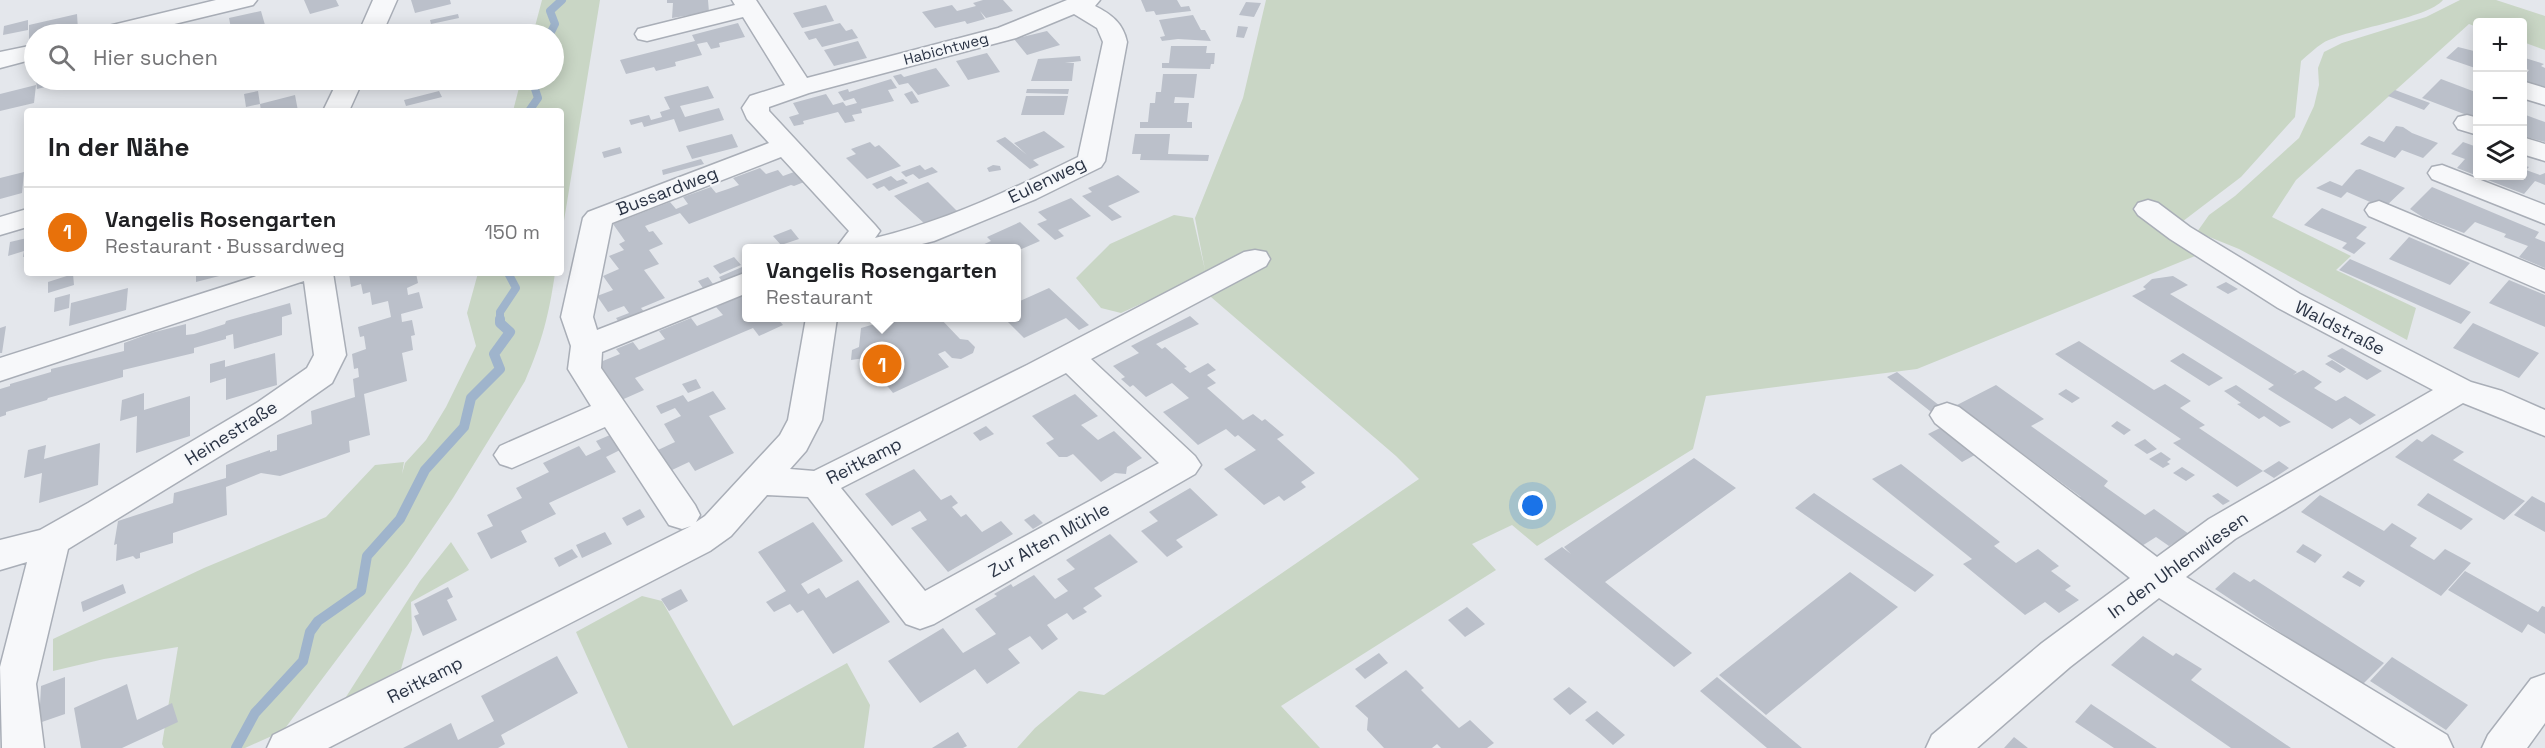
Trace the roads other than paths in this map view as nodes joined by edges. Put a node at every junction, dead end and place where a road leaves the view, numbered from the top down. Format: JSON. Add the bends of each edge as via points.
{"nodes":[{"id":1,"x":245,"y":0,"type":"edge"},
{"id":2,"x":385,"y":0,"type":"edge"},
{"id":3,"x":1081,"y":3,"type":"edge"},
{"id":4,"x":747,"y":4,"type":"edge"},
{"id":5,"x":146,"y":24,"type":"edge"},
{"id":6,"x":374,"y":24,"type":"edge"},
{"id":7,"x":647,"y":34,"type":"dead end"},
{"id":8,"x":24,"y":54,"type":"edge"},
{"id":9,"x":0,"y":60,"type":"edge"},
{"id":10,"x":800,"y":88,"type":"junction"},
{"id":11,"x":345,"y":90,"type":"edge"},
{"id":12,"x":2527,"y":90,"type":"edge"},
{"id":13,"x":2545,"y":97,"type":"edge"},
{"id":14,"x":337,"y":108,"type":"edge"},
{"id":15,"x":785,"y":146,"type":"junction"},
{"id":16,"x":2527,"y":146,"type":"edge"},
{"id":17,"x":2545,"y":153,"type":"edge"},
{"id":18,"x":2442,"y":173,"type":"dead end"},
{"id":19,"x":2148,"y":209,"type":"dead end"},
{"id":20,"x":2379,"y":210,"type":"dead end"},
{"id":21,"x":2545,"y":215,"type":"edge"},
{"id":22,"x":24,"y":219,"type":"edge"},
{"id":23,"x":0,"y":226,"type":"edge"},
{"id":24,"x":855,"y":244,"type":"edge"},
{"id":25,"x":889,"y":244,"type":"edge"},
{"id":26,"x":1255,"y":259,"type":"dead end"},
{"id":27,"x":289,"y":276,"type":"edge"},
{"id":28,"x":318,"y":276,"type":"edge"},
{"id":29,"x":2545,"y":282,"type":"edge"},
{"id":30,"x":742,"y":284,"type":"edge"},
{"id":31,"x":820,"y":322,"type":"edge"},
{"id":32,"x":587,"y":346,"type":"junction"},
{"id":33,"x":1069,"y":357,"type":"junction"},
{"id":34,"x":0,"y":370,"type":"edge"},
{"id":35,"x":2459,"y":390,"type":"junction"},
{"id":36,"x":610,"y":411,"type":"junction"},
{"id":37,"x":1947,"y":415,"type":"dead end"},
{"id":38,"x":2545,"y":424,"type":"edge"},
{"id":39,"x":512,"y":455,"type":"dead end"},
{"id":40,"x":757,"y":481,"type":"junction"},
{"id":41,"x":818,"y":484,"type":"junction"},
{"id":42,"x":682,"y":515,"type":"dead end"},
{"id":43,"x":51,"y":541,"type":"junction"},
{"id":44,"x":0,"y":555,"type":"edge"},
{"id":45,"x":2157,"y":578,"type":"junction"},
{"id":46,"x":2545,"y":691,"type":"edge"},
{"id":47,"x":23,"y":748,"type":"edge"},
{"id":48,"x":288,"y":748,"type":"edge"},
{"id":49,"x":1947,"y":748,"type":"edge"},
{"id":50,"x":2432,"y":748,"type":"edge"},
{"id":51,"x":2503,"y":748,"type":"edge"}],
"edges":[{"from":1,"to":5,"type":"street"},
{"from":2,"to":6,"type":"street"},
{"from":3,"to":10,"type":"street","name":"Habichtweg","via":[[1007,33]]},
{"from":3,"to":25,"type":"street","name":"Eulenweg","via":[[1108,23],[1115,42],[1091,161],[924,235]]},
{"from":4,"to":7,"type":"street"},
{"from":4,"to":10,"type":"street"},
{"from":8,"to":9,"type":"street"},
{"from":10,"to":15,"type":"street","via":[[767,98],[756,108],[756,113]]},
{"from":11,"to":14,"type":"street"},
{"from":12,"to":13,"type":"street"},
{"from":15,"to":24,"type":"street","via":[[865,231]]},
{"from":15,"to":32,"type":"street","name":"Bussardweg","via":[[598,218],[577,317]]},
{"from":16,"to":17,"type":"street"},
{"from":18,"to":21,"type":"street"},
{"from":19,"to":35,"type":"street","name":"Waldstraße","via":[[2289,301]]},
{"from":20,"to":29,"type":"street"},
{"from":22,"to":23,"type":"street"},
{"from":26,"to":33,"type":"street","name":"Reitkamp"},
{"from":27,"to":34,"type":"street"},
{"from":28,"to":43,"type":"street","name":"Heinestraße","via":[[330,355],[320,375],[260,416]]},
{"from":30,"to":32,"type":"street"},
{"from":31,"to":40,"type":"street","via":[[805,420],[794,442]]},
{"from":32,"to":36,"type":"street","via":[[584,369]]},
{"from":33,"to":41,"type":"street","name":"Reitkamp"},
{"from":33,"to":41,"type":"street","name":"Zur Alten Mühle","via":[[1183,465],[920,613]]},
{"from":35,"to":38,"type":"street","name":"Waldstraße","via":[[2490,399]]},
{"from":35,"to":45,"type":"street","name":"In den Uhlenwiesen","via":[[2222,529]]},
{"from":36,"to":39,"type":"street"},
{"from":36,"to":42,"type":"street"},
{"from":37,"to":45,"type":"street"},
{"from":40,"to":41,"type":"street","name":"Reitkamp"},
{"from":40,"to":48,"type":"street","name":"Reitkamp","via":[[718,526],[698,541]]},
{"from":43,"to":44,"type":"street","name":"Heinestraße"},
{"from":43,"to":47,"type":"street","via":[[16,684]]},
{"from":45,"to":49,"type":"street","name":"In den Uhlenwiesen","via":[[2056,655]]},
{"from":45,"to":50,"type":"street"},
{"from":46,"to":51,"type":"street"}]}
